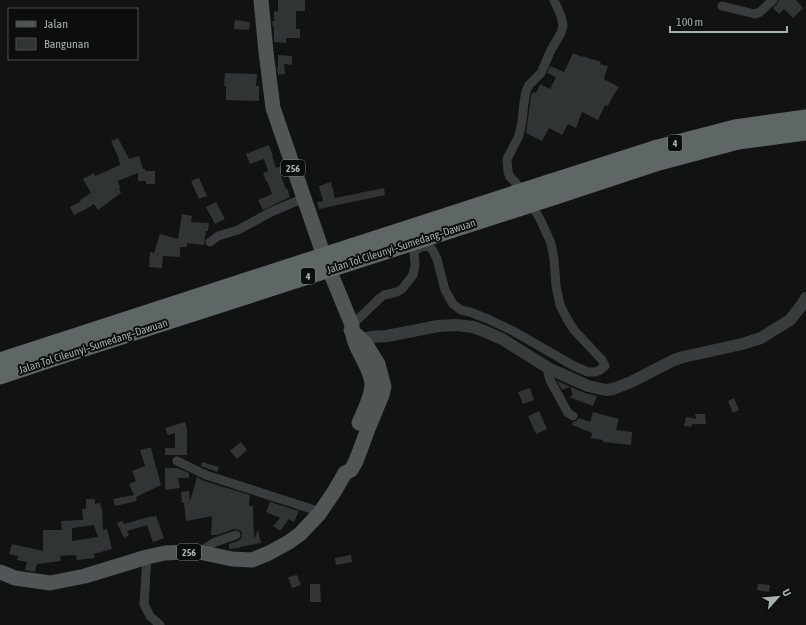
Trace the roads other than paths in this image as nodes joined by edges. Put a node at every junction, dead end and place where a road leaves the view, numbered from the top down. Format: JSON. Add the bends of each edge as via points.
{"nodes":[{"id":1,"x":261,"y":0,"type":"edge"},
{"id":2,"x":554,"y":0,"type":"edge"},
{"id":3,"x":773,"y":0,"type":"edge"},
{"id":4,"x":722,"y":6,"type":"dead end"},
{"id":5,"x":806,"y":118,"type":"edge"},
{"id":6,"x":806,"y":132,"type":"edge"},
{"id":7,"x":551,"y":190,"type":"junction"},
{"id":8,"x":304,"y":198,"type":"junction"},
{"id":9,"x":210,"y":242,"type":"dead end"},
{"id":10,"x":806,"y":298,"type":"edge"},
{"id":11,"x":354,"y":334,"type":"junction"},
{"id":12,"x":61,"y":348,"type":"junction"},
{"id":13,"x":0,"y":361,"type":"edge"},
{"id":14,"x":550,"y":369,"type":"junction"},
{"id":15,"x":0,"y":376,"type":"edge"},
{"id":16,"x":374,"y":400,"type":"junction"},
{"id":17,"x":573,"y":416,"type":"dead end"},
{"id":18,"x":177,"y":461,"type":"dead end"},
{"id":19,"x":321,"y":512,"type":"junction"},
{"id":20,"x":236,"y":535,"type":"dead end"},
{"id":21,"x":199,"y":552,"type":"junction"},
{"id":22,"x":147,"y":557,"type":"junction"},
{"id":23,"x":0,"y":572,"type":"edge"},
{"id":24,"x":160,"y":625,"type":"edge"}],
"edges":[{"from":1,"to":8,"type":"main road","number":"256","via":[[273,108]]},
{"from":2,"to":11,"type":"street","via":[[563,22],[561,32],[541,73],[526,91],[519,136],[507,159],[508,172],[531,204],[551,243],[560,305],[567,319],[605,366],[595,372],[588,372],[513,331],[461,310],[453,304],[445,290],[437,260],[432,249],[427,246],[414,250],[413,275],[402,289],[384,295]]},
{"from":3,"to":4,"type":"street","via":[[755,14]]},
{"from":5,"to":7,"type":"highway","name":"Jalan Tol Cileunyi–Sumedang–Dawuan","number":"4","via":[[735,128],[654,149]]},
{"from":6,"to":7,"type":"highway","name":"Jalan Tol Cileunyi–Sumedang–Dawuan","number":"4","via":[[738,141]]},
{"from":7,"to":12,"type":"highway","name":"Jalan Tol Cileunyi–Sumedang–Dawuan","number":"4","bridge":true},
{"from":8,"to":9,"type":"street","via":[[269,212]]},
{"from":8,"to":11,"type":"main road","number":"256"},
{"from":10,"to":14,"type":"street","via":[[790,320],[761,338],[674,360],[612,389],[588,386]]},
{"from":11,"to":14,"type":"street","via":[[370,337],[387,336],[438,326],[473,327],[502,339]]},
{"from":11,"to":16,"type":"main road","number":"256","via":[[368,371]]},
{"from":11,"to":16,"type":"main road","number":"256","via":[[365,343],[378,364],[384,387],[382,395]]},
{"from":12,"to":13,"type":"highway","name":"Jalan Tol Cileunyi–Sumedang–Dawuan","number":"4"},
{"from":12,"to":15,"type":"highway","name":"Jalan Tol Cileunyi–Sumedang–Dawuan","number":"4"},
{"from":14,"to":17,"type":"street","via":[[550,380],[568,413]]},
{"from":16,"to":19,"type":"main road","number":"256","via":[[363,429],[356,461],[351,470],[345,473]]},
{"from":18,"to":19,"type":"street","via":[[203,474]]},
{"from":19,"to":21,"type":"main road","number":"256","via":[[289,542],[252,560]]},
{"from":20,"to":21,"type":"street","via":[[215,542]]},
{"from":21,"to":22,"type":"main road","number":"256","via":[[165,553]]},
{"from":22,"to":23,"type":"main road","number":"256","via":[[85,576],[50,583],[15,578]]},
{"from":22,"to":24,"type":"street","via":[[144,604],[150,616]]}]}
